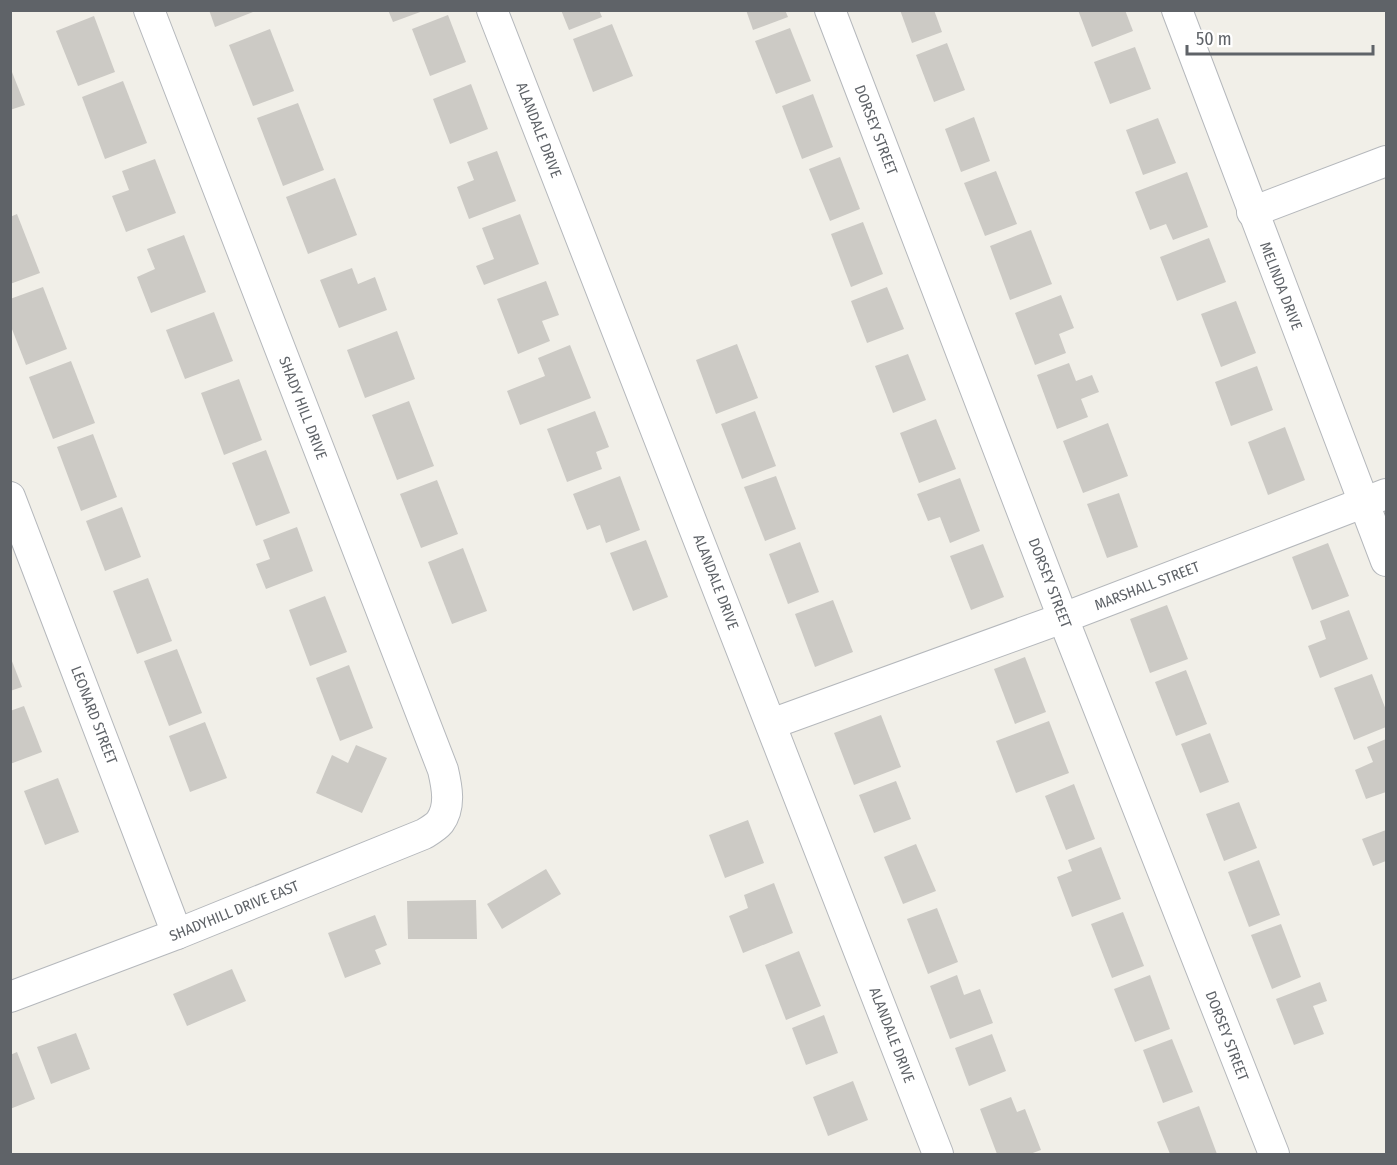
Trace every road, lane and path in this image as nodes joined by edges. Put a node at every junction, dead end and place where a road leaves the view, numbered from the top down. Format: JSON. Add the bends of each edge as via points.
{"nodes":[{"id":1,"x":149,"y":10,"type":"edge"},
{"id":2,"x":492,"y":10,"type":"edge"},
{"id":3,"x":830,"y":10,"type":"edge"},
{"id":4,"x":1177,"y":10,"type":"edge"},
{"id":5,"x":1386,"y":161,"type":"edge"},
{"id":6,"x":1252,"y":212,"type":"junction"},
{"id":7,"x":10,"y":497,"type":"edge"},
{"id":8,"x":1375,"y":499,"type":"edge"},
{"id":9,"x":1386,"y":561,"type":"edge"},
{"id":10,"x":1063,"y":618,"type":"junction"},
{"id":11,"x":771,"y":724,"type":"junction"},
{"id":12,"x":446,"y":808,"type":"joint"},
{"id":13,"x":177,"y":934,"type":"junction"},
{"id":14,"x":10,"y":998,"type":"edge"},
{"id":15,"x":938,"y":1155,"type":"edge"},
{"id":16,"x":1274,"y":1155,"type":"edge"}],
"edges":[{"from":1,"to":12,"type":"street","name":"SHADY HILL DRIVE","via":[[443,770]]},
{"from":2,"to":11,"type":"street","name":"ALANDALE DRIVE"},
{"from":3,"to":10,"type":"street","name":"DORSEY STREET"},
{"from":4,"to":6,"type":"street","name":"MELINDA DRIVE"},
{"from":5,"to":6,"type":"street"},
{"from":6,"to":8,"type":"street","name":"MELINDA DRIVE"},
{"from":7,"to":13,"type":"street","name":"LEONARD STREET"},
{"from":8,"to":9,"type":"street","name":"MELINDA DRIVE"},
{"from":8,"to":10,"type":"street","name":"MARSHALL STREET"},
{"from":10,"to":11,"type":"street","name":"MARSHALL STREET"},
{"from":10,"to":16,"type":"street","name":"DORSEY STREET"},
{"from":11,"to":15,"type":"street","name":"ALANDALE DRIVE"},
{"from":12,"to":13,"type":"street","name":"SHADYHILL DRIVE EAST","via":[[439,824],[424,834]]},
{"from":13,"to":14,"type":"street","name":"SHADYHILL DRIVE EAST"}]}
